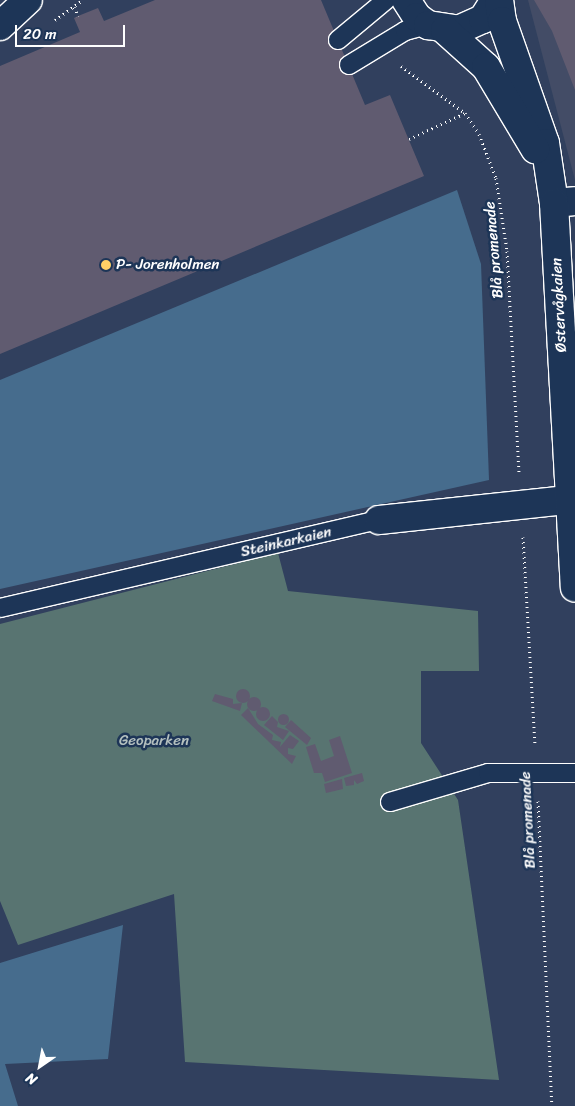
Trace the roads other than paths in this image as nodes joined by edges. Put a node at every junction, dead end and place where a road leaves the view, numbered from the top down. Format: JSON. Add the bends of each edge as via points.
{"nodes":[{"id":1,"x":28,"y":0,"type":"edge"},
{"id":2,"x":386,"y":0,"type":"edge"},
{"id":3,"x":406,"y":0,"type":"edge"},
{"id":4,"x":497,"y":0,"type":"edge"},
{"id":5,"x":0,"y":26,"type":"edge"},
{"id":6,"x":437,"y":28,"type":"junction"},
{"id":7,"x":338,"y":40,"type":"dead end"},
{"id":8,"x":349,"y":65,"type":"dead end"},
{"id":9,"x":565,"y":202,"type":"edge"},
{"id":10,"x":572,"y":499,"type":"edge"},
{"id":11,"x":379,"y":520,"type":"joint"},
{"id":12,"x":575,"y":587,"type":"edge"},
{"id":13,"x":0,"y":608,"type":"edge"},
{"id":14,"x":575,"y":773,"type":"edge"},
{"id":15,"x":390,"y":802,"type":"dead end"}],
"edges":[{"from":1,"to":5,"type":"street"},
{"from":2,"to":7,"type":"lane"},
{"from":3,"to":6,"type":"street","name":"Østervågkaien","via":[[417,17]]},
{"from":4,"to":6,"type":"street","via":[[483,19],[472,26]]},
{"from":4,"to":9,"type":"street","name":"Østervågkaien"},
{"from":6,"to":8,"type":"lane","via":[[406,31]]},
{"from":6,"to":9,"type":"street","name":"Østervågkaien","via":[[486,67]]},
{"from":9,"to":10,"type":"street","name":"Østervågkaien"},
{"from":10,"to":11,"type":"street","name":"Steinkarkaien"},
{"from":10,"to":12,"type":"street","name":"Østervågkaien"},
{"from":11,"to":13,"type":"lane","name":"Steinkarkaien"},
{"from":14,"to":15,"type":"lane","via":[[488,773]]}]}
